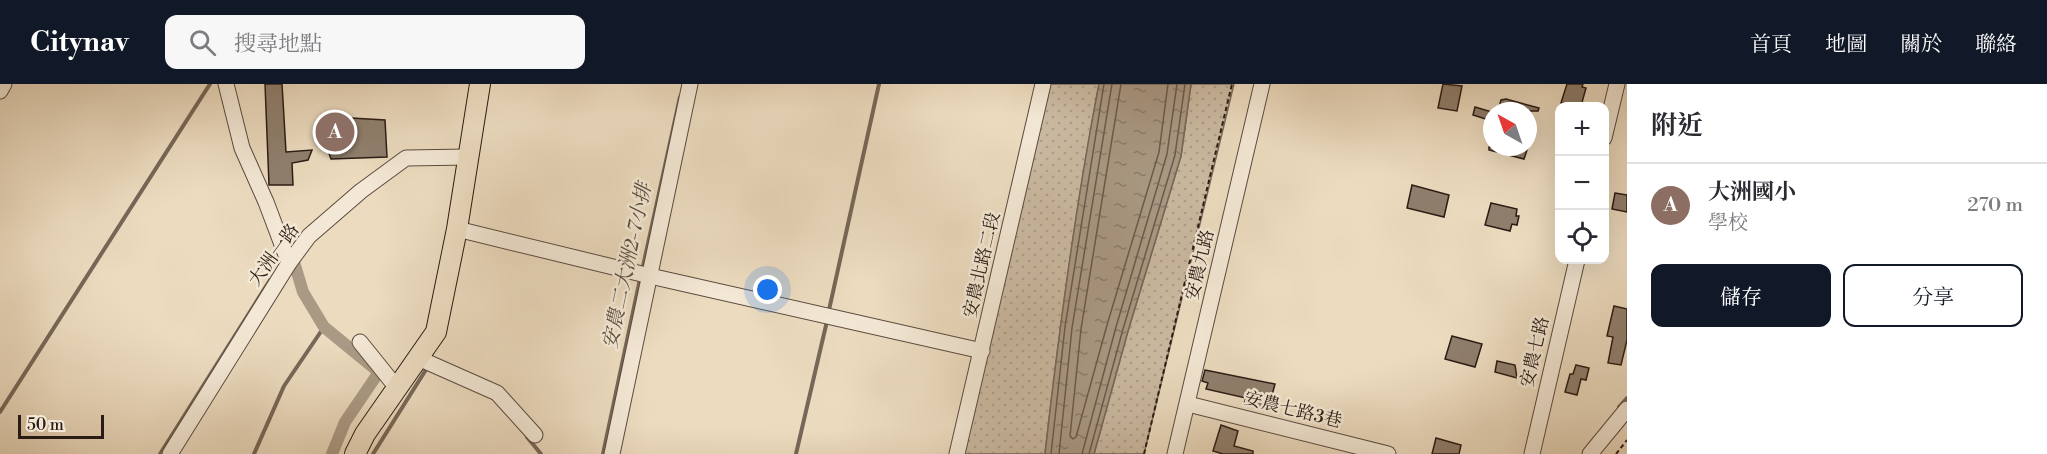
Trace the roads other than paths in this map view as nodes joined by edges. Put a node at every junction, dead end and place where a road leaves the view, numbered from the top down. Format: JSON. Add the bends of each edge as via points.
{"nodes":[{"id":1,"x":4,"y":84,"type":"edge"},
{"id":2,"x":226,"y":84,"type":"edge"},
{"id":3,"x":480,"y":84,"type":"edge"},
{"id":4,"x":690,"y":84,"type":"edge"},
{"id":5,"x":1043,"y":84,"type":"edge"},
{"id":6,"x":1262,"y":84,"type":"edge"},
{"id":7,"x":1617,"y":84,"type":"edge"},
{"id":8,"x":0,"y":91,"type":"edge"},
{"id":9,"x":1609,"y":120,"type":"edge"},
{"id":10,"x":469,"y":157,"type":"junction"},
{"id":11,"x":457,"y":229,"type":"junction"},
{"id":12,"x":289,"y":263,"type":"junction"},
{"id":13,"x":1576,"y":264,"type":"edge"},
{"id":14,"x":650,"y":276,"type":"junction"},
{"id":15,"x":360,"y":342,"type":"dead end"},
{"id":16,"x":982,"y":351,"type":"junction"},
{"id":17,"x":418,"y":358,"type":"junction"},
{"id":18,"x":397,"y":388,"type":"junction"},
{"id":19,"x":1188,"y":404,"type":"junction"},
{"id":20,"x":1627,"y":410,"type":"edge"},
{"id":21,"x":535,"y":435,"type":"dead end"},
{"id":22,"x":170,"y":454,"type":"edge"},
{"id":23,"x":356,"y":454,"type":"edge"},
{"id":24,"x":612,"y":454,"type":"edge"},
{"id":25,"x":957,"y":454,"type":"edge"},
{"id":26,"x":1175,"y":454,"type":"edge"},
{"id":27,"x":1388,"y":454,"type":"edge"},
{"id":28,"x":1532,"y":454,"type":"edge"},
{"id":29,"x":1590,"y":454,"type":"edge"}],
"edges":[{"from":1,"to":8,"type":"street"},
{"from":2,"to":12,"type":"street","via":[[242,148]]},
{"from":3,"to":10,"type":"main road"},
{"from":4,"to":14,"type":"street"},
{"from":5,"to":16,"type":"street","name":"安農北路二段"},
{"from":6,"to":19,"type":"street","name":"安農九路"},
{"from":7,"to":9,"type":"street"},
{"from":10,"to":11,"type":"main road"},
{"from":10,"to":12,"type":"street","name":"大洲一路","via":[[406,158],[309,236]]},
{"from":11,"to":14,"type":"street"},
{"from":11,"to":17,"type":"main road","via":[[436,332]]},
{"from":12,"to":22,"type":"street","name":"大洲一路"},
{"from":13,"to":28,"type":"street","name":"安農七路"},
{"from":14,"to":16,"type":"street"},
{"from":14,"to":24,"type":"street"},
{"from":15,"to":18,"type":"street"},
{"from":16,"to":25,"type":"street","name":"安農北路二段"},
{"from":17,"to":18,"type":"main road"},
{"from":17,"to":21,"type":"street","via":[[497,393]]},
{"from":18,"to":23,"type":"main road"},
{"from":19,"to":26,"type":"street","name":"安農九路"},
{"from":19,"to":27,"type":"street","name":"安農七路3巷"},
{"from":20,"to":29,"type":"street"}]}
